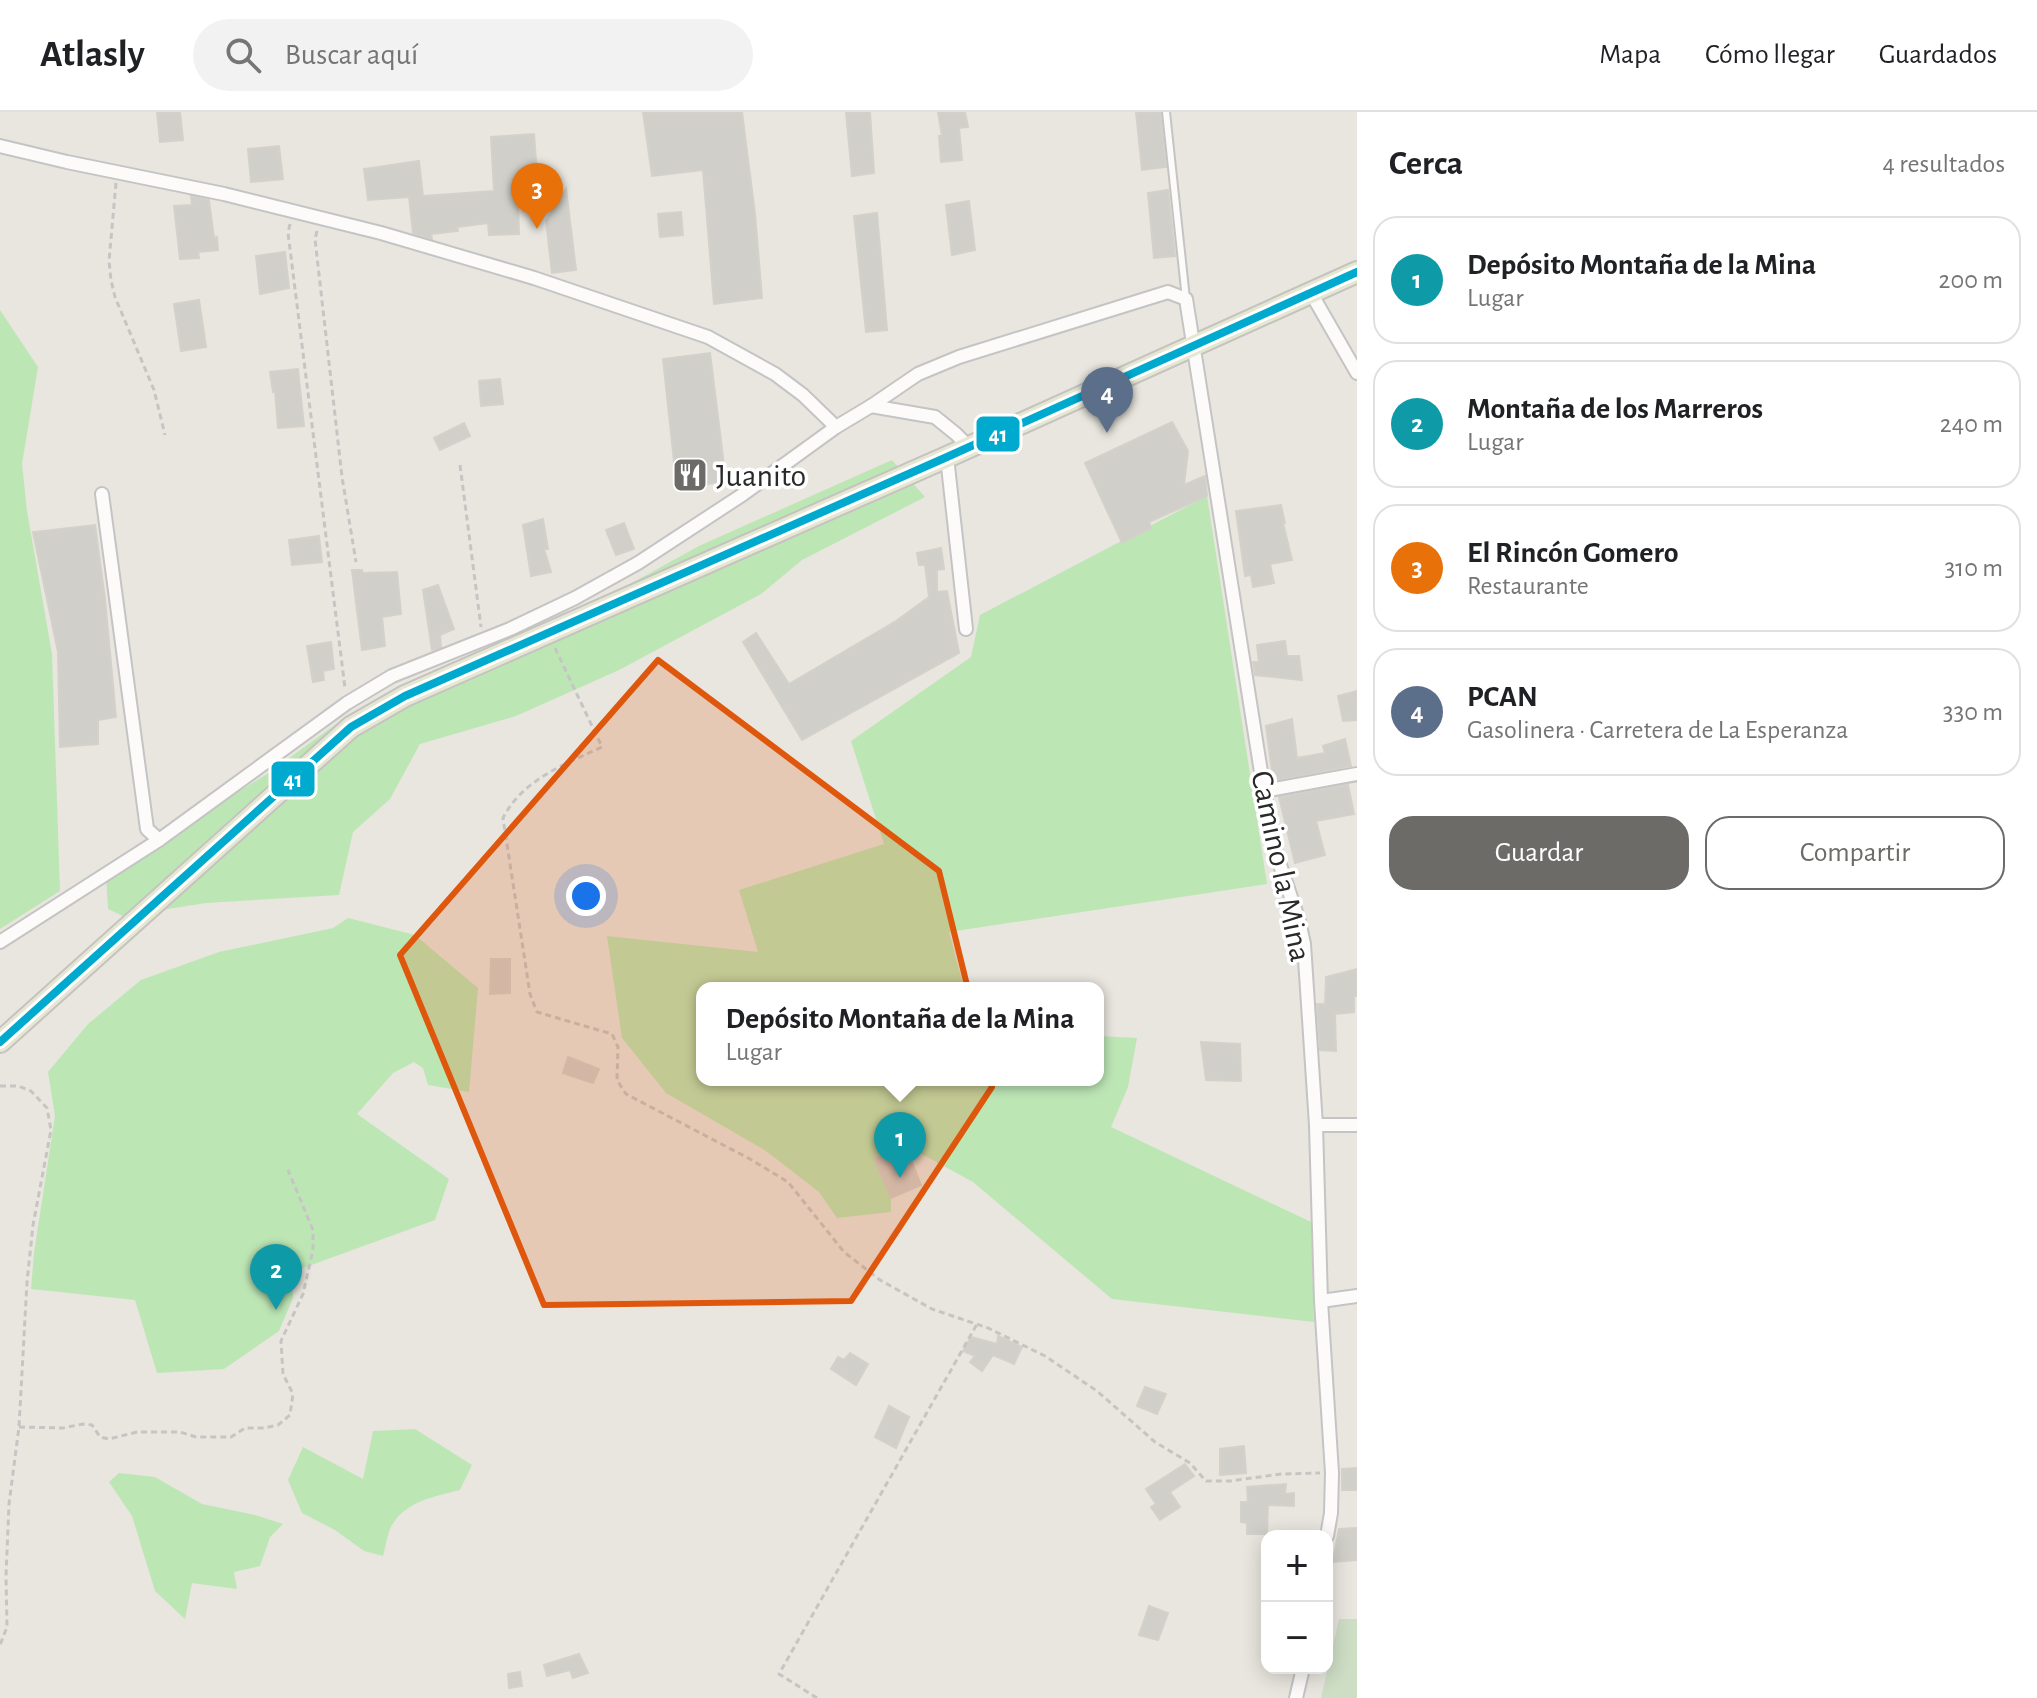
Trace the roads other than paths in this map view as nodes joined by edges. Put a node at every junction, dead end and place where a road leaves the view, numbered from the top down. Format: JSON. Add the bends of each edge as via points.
{"nodes":[{"id":1,"x":1166,"y":112,"type":"edge"},
{"id":2,"x":0,"y":146,"type":"edge"},
{"id":3,"x":1357,"y":272,"type":"edge"},
{"id":4,"x":1311,"y":293,"type":"junction"},
{"id":5,"x":1186,"y":299,"type":"junction"},
{"id":6,"x":1192,"y":345,"type":"junction"},
{"id":7,"x":1357,"y":373,"type":"edge"},
{"id":8,"x":871,"y":406,"type":"junction"},
{"id":9,"x":836,"y":427,"type":"junction"},
{"id":10,"x":969,"y":447,"type":"junction"},
{"id":11,"x":947,"y":457,"type":"junction"},
{"id":12,"x":102,"y":494,"type":"dead end"},
{"id":13,"x":966,"y":629,"type":"dead end"},
{"id":14,"x":1357,"y":774,"type":"edge"},
{"id":15,"x":1264,"y":791,"type":"junction"},
{"id":16,"x":159,"y":840,"type":"junction"},
{"id":17,"x":0,"y":942,"type":"edge"},
{"id":18,"x":0,"y":1042,"type":"edge"},
{"id":19,"x":1316,"y":1125,"type":"junction"},
{"id":20,"x":1357,"y":1125,"type":"edge"},
{"id":21,"x":1357,"y":1296,"type":"edge"},
{"id":22,"x":1321,"y":1301,"type":"junction"},
{"id":23,"x":1328,"y":1530,"type":"edge"},
{"id":24,"x":1302,"y":1674,"type":"edge"},
{"id":25,"x":1296,"y":1698,"type":"edge"}],
"edges":[{"from":1,"to":5,"type":"lane"},
{"from":2,"to":9,"type":"street","via":[[224,194],[534,278],[708,337],[775,374]]},
{"from":3,"to":4,"type":"main road"},
{"from":4,"to":6,"type":"main road"},
{"from":4,"to":7,"type":"street"},
{"from":5,"to":6,"type":"street","name":"Camino la Mina"},
{"from":5,"to":8,"type":"street","via":[[1168,292],[959,357],[918,374]]},
{"from":6,"to":10,"type":"main road"},
{"from":6,"to":15,"type":"street","name":"Camino la Mina"},
{"from":8,"to":9,"type":"street"},
{"from":8,"to":10,"type":"street","via":[[935,417]]},
{"from":9,"to":16,"type":"street","via":[[638,563],[575,598],[392,676],[347,703]]},
{"from":10,"to":11,"type":"main road"},
{"from":11,"to":13,"type":"street"},
{"from":11,"to":18,"type":"main road","via":[[405,696],[351,727]]},
{"from":12,"to":16,"type":"street","via":[[147,829]]},
{"from":14,"to":15,"type":"street"},
{"from":15,"to":19,"type":"street","name":"Camino la Mina","via":[[1276,853],[1304,944]]},
{"from":16,"to":17,"type":"street"},
{"from":19,"to":20,"type":"street"},
{"from":19,"to":22,"type":"street","name":"Camino la Mina"},
{"from":21,"to":22,"type":"street"},
{"from":22,"to":23,"type":"street","name":"Camino la Mina","via":[[1332,1473]]},
{"from":24,"to":25,"type":"street"}]}
